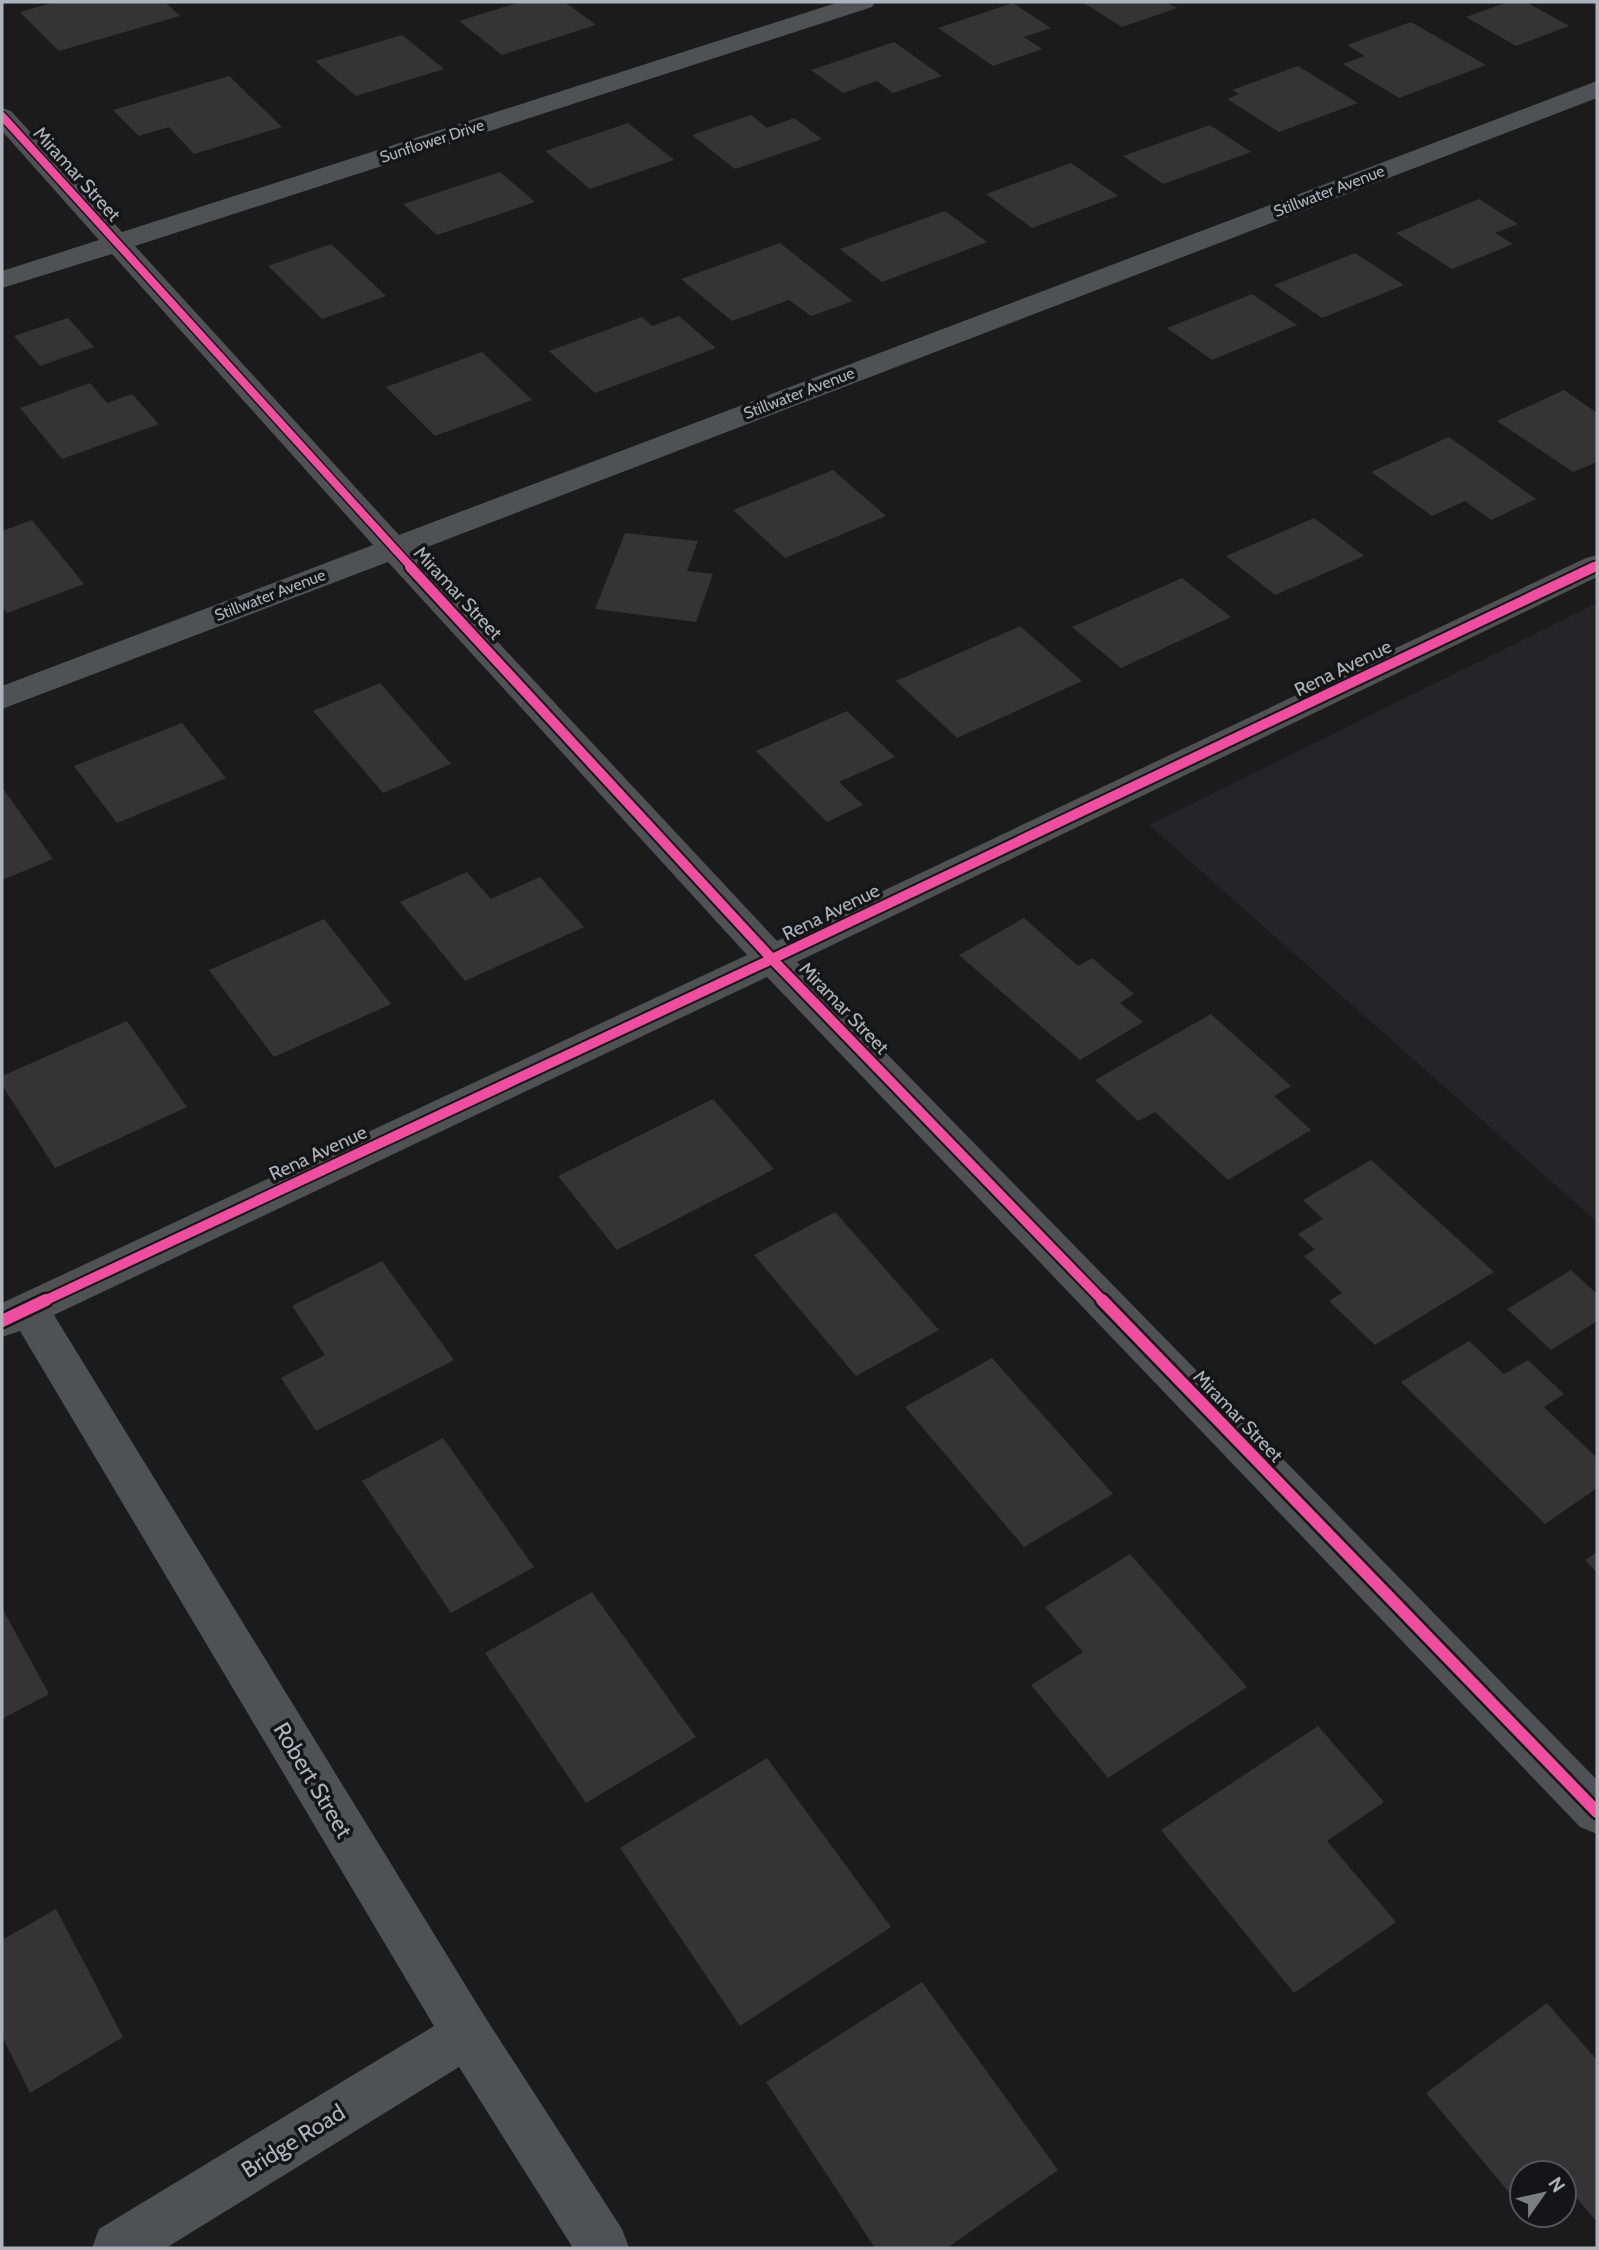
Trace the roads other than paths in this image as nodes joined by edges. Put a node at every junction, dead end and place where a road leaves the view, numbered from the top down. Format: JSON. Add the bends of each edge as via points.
{"nodes":[{"id":1,"x":863,"y":2,"type":"edge"},
{"id":2,"x":1597,"y":89,"type":"edge"},
{"id":3,"x":2,"y":116,"type":"edge"},
{"id":4,"x":117,"y":243,"type":"junction"},
{"id":5,"x":2,"y":280,"type":"edge"},
{"id":6,"x":393,"y":548,"type":"junction"},
{"id":7,"x":1597,"y":565,"type":"edge"},
{"id":8,"x":2,"y":698,"type":"edge"},
{"id":9,"x":772,"y":959,"type":"junction"},
{"id":10,"x":15,"y":1315,"type":"edge"},
{"id":11,"x":1597,"y":1812,"type":"edge"},
{"id":12,"x":467,"y":2034,"type":"junction"},
{"id":13,"x":118,"y":2248,"type":"edge"},
{"id":14,"x":603,"y":2248,"type":"edge"}],
"edges":[{"from":1,"to":4,"type":"street","name":"Sunflower Drive"},
{"from":2,"to":6,"type":"street","name":"Stillwater Avenue"},
{"from":3,"to":4,"type":"street","name":"Miramar Street"},
{"from":4,"to":5,"type":"street","name":"Sunflower Drive"},
{"from":4,"to":6,"type":"street","name":"Miramar Street"},
{"from":6,"to":8,"type":"street","name":"Stillwater Avenue"},
{"from":6,"to":9,"type":"street","name":"Miramar Street"},
{"from":7,"to":9,"type":"street","name":"Rena Avenue"},
{"from":9,"to":10,"type":"street","name":"Rena Avenue"},
{"from":9,"to":11,"type":"street","name":"Miramar Street"},
{"from":10,"to":12,"type":"street","name":"Robert Street"},
{"from":12,"to":13,"type":"street","name":"Bridge Road"},
{"from":12,"to":14,"type":"street","name":"Robert Street"}]}
